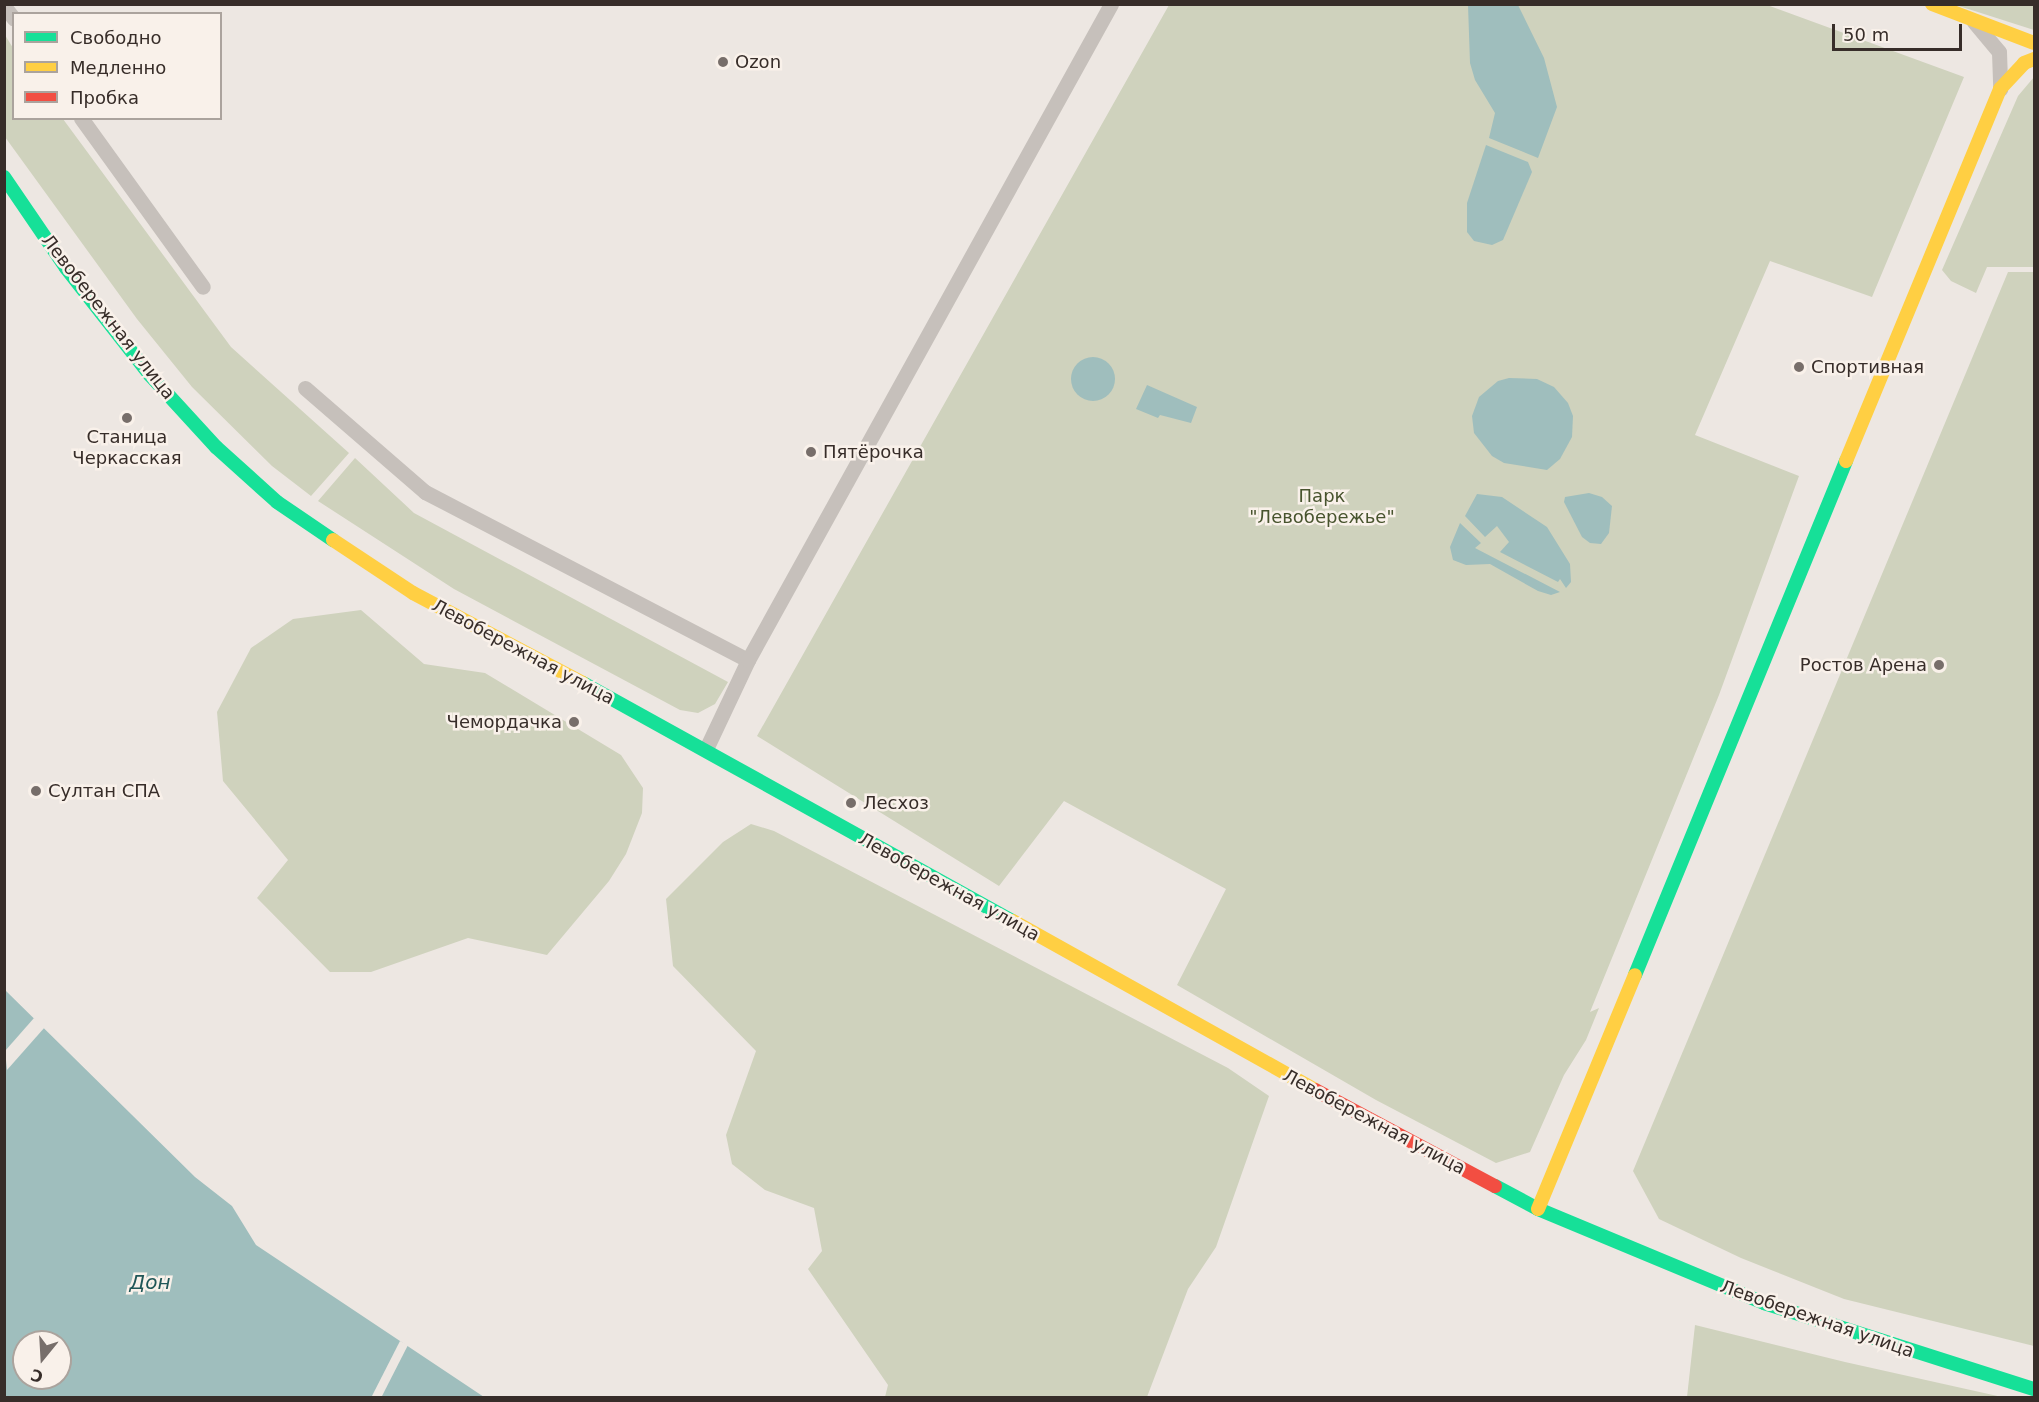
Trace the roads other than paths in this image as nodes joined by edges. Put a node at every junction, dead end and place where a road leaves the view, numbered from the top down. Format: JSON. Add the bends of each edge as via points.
{"nodes":[{"id":1,"x":1111,"y":4,"type":"edge"},
{"id":2,"x":1932,"y":4,"type":"edge"},
{"id":3,"x":1972,"y":20,"type":"junction"},
{"id":4,"x":2034,"y":43,"type":"edge"},
{"id":5,"x":2034,"y":59,"type":"edge"},
{"id":6,"x":2000,"y":89,"type":"junction"},
{"id":7,"x":82,"y":120,"type":"edge"},
{"id":8,"x":4,"y":177,"type":"edge"},
{"id":9,"x":203,"y":287,"type":"dead end"},
{"id":10,"x":305,"y":388,"type":"dead end"},
{"id":11,"x":748,"y":660,"type":"junction"},
{"id":12,"x":706,"y":749,"type":"junction"},
{"id":13,"x":1538,"y":1209,"type":"junction"},
{"id":14,"x":2034,"y":1389,"type":"edge"}],
"edges":[{"from":1,"to":11,"type":"street"},
{"from":2,"to":3,"type":"main road"},
{"from":3,"to":4,"type":"main road"},
{"from":3,"to":6,"type":"street","via":[[1999,52]]},
{"from":5,"to":6,"type":"main road","via":[[2024,63]]},
{"from":6,"to":13,"type":"main road"},
{"from":7,"to":9,"type":"street"},
{"from":8,"to":12,"type":"main road","name":"Левобережная улица","via":[[66,268],[150,375],[216,447],[278,502],[413,593]]},
{"from":10,"to":11,"type":"street","via":[[424,492]]},
{"from":11,"to":12,"type":"street"},
{"from":12,"to":13,"type":"main road","name":"Левобережная улица","via":[[1289,1076]]},
{"from":13,"to":14,"type":"main road","name":"Левобережная улица","via":[[1764,1303]]}]}
